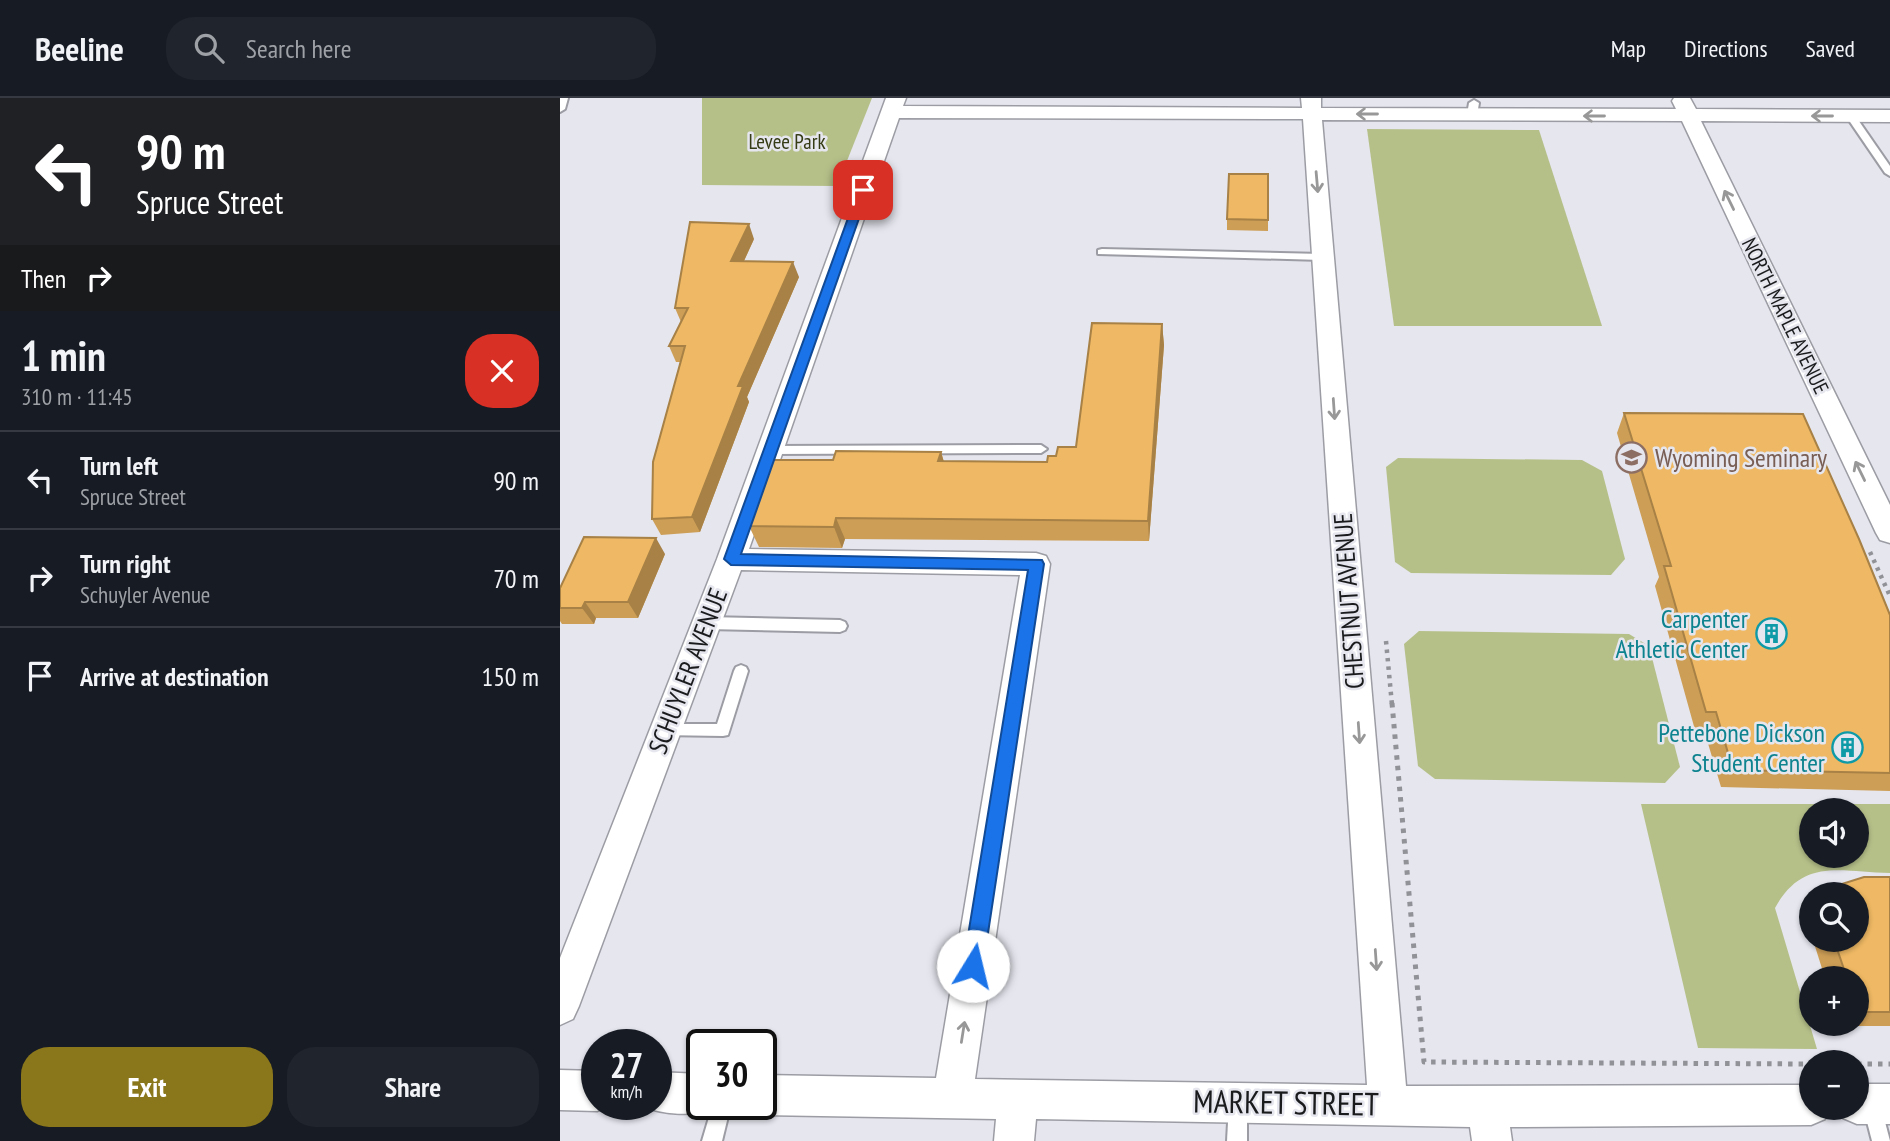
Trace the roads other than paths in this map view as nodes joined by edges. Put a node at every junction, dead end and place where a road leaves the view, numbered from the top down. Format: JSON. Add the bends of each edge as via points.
{"nodes":[{"id":1,"x":564,"y":98,"type":"edge"},
{"id":2,"x":893,"y":105,"type":"edge"},
{"id":3,"x":1311,"y":106,"type":"edge"},
{"id":4,"x":1684,"y":107,"type":"edge"},
{"id":5,"x":560,"y":109,"type":"edge"},
{"id":6,"x":1851,"y":116,"type":"junction"},
{"id":7,"x":1890,"y":116,"type":"edge"},
{"id":8,"x":1874,"y":149,"type":"junction"},
{"id":9,"x":1890,"y":149,"type":"edge"},
{"id":10,"x":1890,"y":173,"type":"edge"},
{"id":11,"x":1102,"y":252,"type":"dead end"},
{"id":12,"x":1322,"y":257,"type":"junction"},
{"id":13,"x":1041,"y":449,"type":"dead end"},
{"id":14,"x":770,"y":450,"type":"junction"},
{"id":15,"x":1890,"y":533,"type":"edge"},
{"id":16,"x":731,"y":559,"type":"junction"},
{"id":17,"x":707,"y":623,"type":"junction"},
{"id":18,"x":840,"y":626,"type":"dead end"},
{"id":19,"x":741,"y":671,"type":"dead end"},
{"id":20,"x":665,"y":730,"type":"junction"},
{"id":21,"x":560,"y":1006,"type":"edge"},
{"id":22,"x":560,"y":1090,"type":"edge"},
{"id":23,"x":581,"y":1091,"type":"edge"},
{"id":24,"x":777,"y":1095,"type":"edge"},
{"id":25,"x":952,"y":1100,"type":"junction"},
{"id":26,"x":1018,"y":1101,"type":"junction"},
{"id":27,"x":1238,"y":1103,"type":"junction"},
{"id":28,"x":1388,"y":1104,"type":"junction"},
{"id":29,"x":1799,"y":1106,"type":"edge"},
{"id":30,"x":718,"y":1120,"type":"edge"},
{"id":31,"x":1489,"y":1124,"type":"edge"},
{"id":32,"x":712,"y":1141,"type":"edge"},
{"id":33,"x":1014,"y":1141,"type":"edge"},
{"id":34,"x":1237,"y":1141,"type":"edge"}],
"edges":[{"from":1,"to":5,"type":"lane"},
{"from":2,"to":3,"type":"street"},
{"from":2,"to":14,"type":"street","name":"SCHUYLER AVENUE"},
{"from":4,"to":3,"type":"street","one_way":true},
{"from":3,"to":12,"type":"street","name":"CHESTNUT AVENUE","one_way":true},
{"from":6,"to":4,"type":"street","one_way":true},
{"from":15,"to":4,"type":"street","name":"NORTH MAPLE AVENUE","one_way":true},
{"from":6,"to":7,"type":"street"},
{"from":6,"to":8,"type":"lane"},
{"from":8,"to":9,"type":"lane"},
{"from":8,"to":10,"type":"lane"},
{"from":11,"to":12,"type":"lane"},
{"from":12,"to":28,"type":"street","name":"CHESTNUT AVENUE","one_way":true},
{"from":13,"to":14,"type":"lane"},
{"from":14,"to":16,"type":"street","name":"SCHUYLER AVENUE"},
{"from":16,"to":17,"type":"street","name":"SCHUYLER AVENUE"},
{"from":25,"to":16,"type":"street","one_way":true,"via":[[1036,564]]},
{"from":17,"to":18,"type":"lane"},
{"from":17,"to":20,"type":"street","name":"SCHUYLER AVENUE"},
{"from":19,"to":20,"type":"lane","via":[[723,730]]},
{"from":20,"to":21,"type":"street","name":"SCHUYLER AVENUE"},
{"from":22,"to":23,"type":"street"},
{"from":24,"to":25,"type":"street","name":"MARKET STREET"},
{"from":25,"to":26,"type":"street","name":"MARKET STREET"},
{"from":26,"to":27,"type":"street","name":"MARKET STREET"},
{"from":26,"to":33,"type":"street"},
{"from":27,"to":28,"type":"street","name":"MARKET STREET"},
{"from":27,"to":34,"type":"lane"},
{"from":28,"to":31,"type":"street","name":"MARKET STREET"},
{"from":29,"to":31,"type":"street","name":"MARKET STREET"},
{"from":30,"to":32,"type":"lane"}]}
